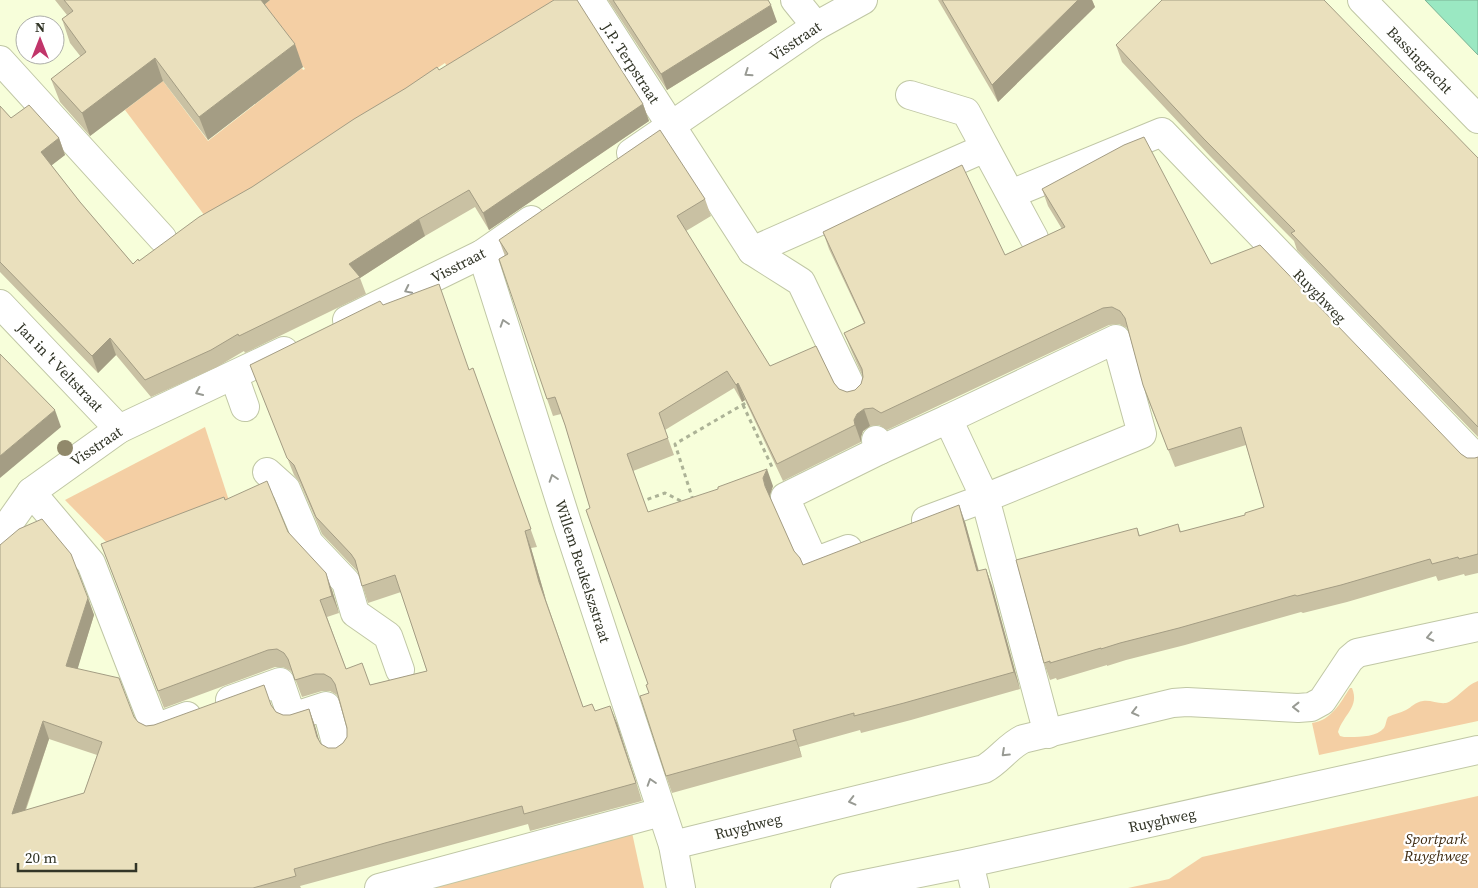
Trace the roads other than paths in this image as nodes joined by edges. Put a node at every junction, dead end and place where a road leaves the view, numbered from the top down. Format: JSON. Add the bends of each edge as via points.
{"nodes":[{"id":1,"x":590,"y":0,"type":"edge"},
{"id":2,"x":795,"y":0,"type":"edge"},
{"id":3,"x":864,"y":0,"type":"edge"},
{"id":4,"x":1362,"y":0,"type":"edge"},
{"id":5,"x":816,"y":26,"type":"junction"},
{"id":6,"x":0,"y":60,"type":"edge"},
{"id":7,"x":910,"y":95,"type":"dead end"},
{"id":8,"x":1478,"y":119,"type":"edge"},
{"id":9,"x":671,"y":125,"type":"junction"},
{"id":10,"x":985,"y":148,"type":"junction"},
{"id":11,"x":614,"y":164,"type":"edge"},
{"id":12,"x":1011,"y":194,"type":"junction"},
{"id":13,"x":548,"y":209,"type":"edge"},
{"id":14,"x":162,"y":238,"type":"dead end"},
{"id":15,"x":1034,"y":238,"type":"dead end"},
{"id":16,"x":752,"y":251,"type":"junction"},
{"id":17,"x":482,"y":254,"type":"junction"},
{"id":18,"x":0,"y":304,"type":"edge"},
{"id":19,"x":234,"y":376,"type":"junction"},
{"id":20,"x":854,"y":393,"type":"edge"},
{"id":21,"x":245,"y":407,"type":"dead end"},
{"id":22,"x":948,"y":419,"type":"junction"},
{"id":23,"x":119,"y":429,"type":"junction"},
{"id":24,"x":1478,"y":460,"type":"edge"},
{"id":25,"x":267,"y":472,"type":"dead end"},
{"id":26,"x":31,"y":492,"type":"junction"},
{"id":27,"x":985,"y":498,"type":"junction"},
{"id":28,"x":904,"y":528,"type":"edge"},
{"id":29,"x":0,"y":536,"type":"edge"},
{"id":30,"x":868,"y":542,"type":"edge"},
{"id":31,"x":1478,"y":627,"type":"edge"},
{"id":32,"x":400,"y":670,"type":"dead end"},
{"id":33,"x":1048,"y":734,"type":"junction"},
{"id":34,"x":338,"y":750,"type":"edge"},
{"id":35,"x":1478,"y":750,"type":"edge"},
{"id":36,"x":661,"y":812,"type":"junction"},
{"id":37,"x":673,"y":845,"type":"junction"},
{"id":38,"x":972,"y":876,"type":"edge"},
{"id":39,"x":379,"y":888,"type":"edge"},
{"id":40,"x":681,"y":888,"type":"edge"},
{"id":41,"x":845,"y":888,"type":"edge"}],
"edges":[{"from":1,"to":9,"type":"street","name":"J.P. Terpstraat"},
{"from":2,"to":5,"type":"street"},
{"from":3,"to":5,"type":"street","name":"Visstraat"},
{"from":4,"to":8,"type":"street","name":"Bassingracht"},
{"from":5,"to":9,"type":"street","name":"Visstraat","one_way":true},
{"from":6,"to":14,"type":"street"},
{"from":7,"to":10,"type":"street","via":[[966,112]]},
{"from":9,"to":11,"type":"street","name":"Visstraat"},
{"from":9,"to":16,"type":"street","name":"J.P. Terpstraat"},
{"from":10,"to":12,"type":"street"},
{"from":10,"to":16,"type":"street"},
{"from":12,"to":15,"type":"street"},
{"from":12,"to":24,"type":"street","name":"Ruyghweg","via":[[1152,135]]},
{"from":13,"to":17,"type":"street","name":"Visstraat"},
{"from":16,"to":20,"type":"street","via":[[801,282]]},
{"from":17,"to":19,"type":"street","name":"Visstraat","one_way":true},
{"from":36,"to":17,"type":"street","name":"Willem Beukelszstraat","one_way":true},
{"from":18,"to":23,"type":"street","name":"Jan in 't Veltstraat"},
{"from":19,"to":21,"type":"street"},
{"from":19,"to":23,"type":"street","name":"Visstraat","one_way":true},
{"from":22,"to":27,"type":"street"},
{"from":22,"to":27,"type":"street","via":[[1116,339],[1142,434]]},
{"from":22,"to":30,"type":"street","via":[[878,445],[786,497],[814,562]]},
{"from":23,"to":26,"type":"street","name":"Visstraat"},
{"from":25,"to":32,"type":"street","via":[[286,489],[309,543],[346,582],[355,613],[388,636]]},
{"from":26,"to":29,"type":"street","name":"Visstraat"},
{"from":26,"to":34,"type":"street","via":[[91,564],[155,728],[280,682],[292,717],[326,706]]},
{"from":27,"to":28,"type":"street"},
{"from":27,"to":33,"type":"street"},
{"from":31,"to":33,"type":"street","name":"Ruyghweg","one_way":true,"via":[[1357,653],[1322,701],[1312,707],[1180,702]]},
{"from":33,"to":37,"type":"street","name":"Ruyghweg","one_way":true,"via":[[1016,743],[984,769]]},
{"from":35,"to":38,"type":"street","name":"Ruyghweg"},
{"from":36,"to":37,"type":"street","name":"Willem Beukelszstraat"},
{"from":36,"to":39,"type":"street"},
{"from":37,"to":40,"type":"street","name":"Willem Beukelszstraat"},
{"from":38,"to":41,"type":"street","name":"Ruyghweg"}]}
